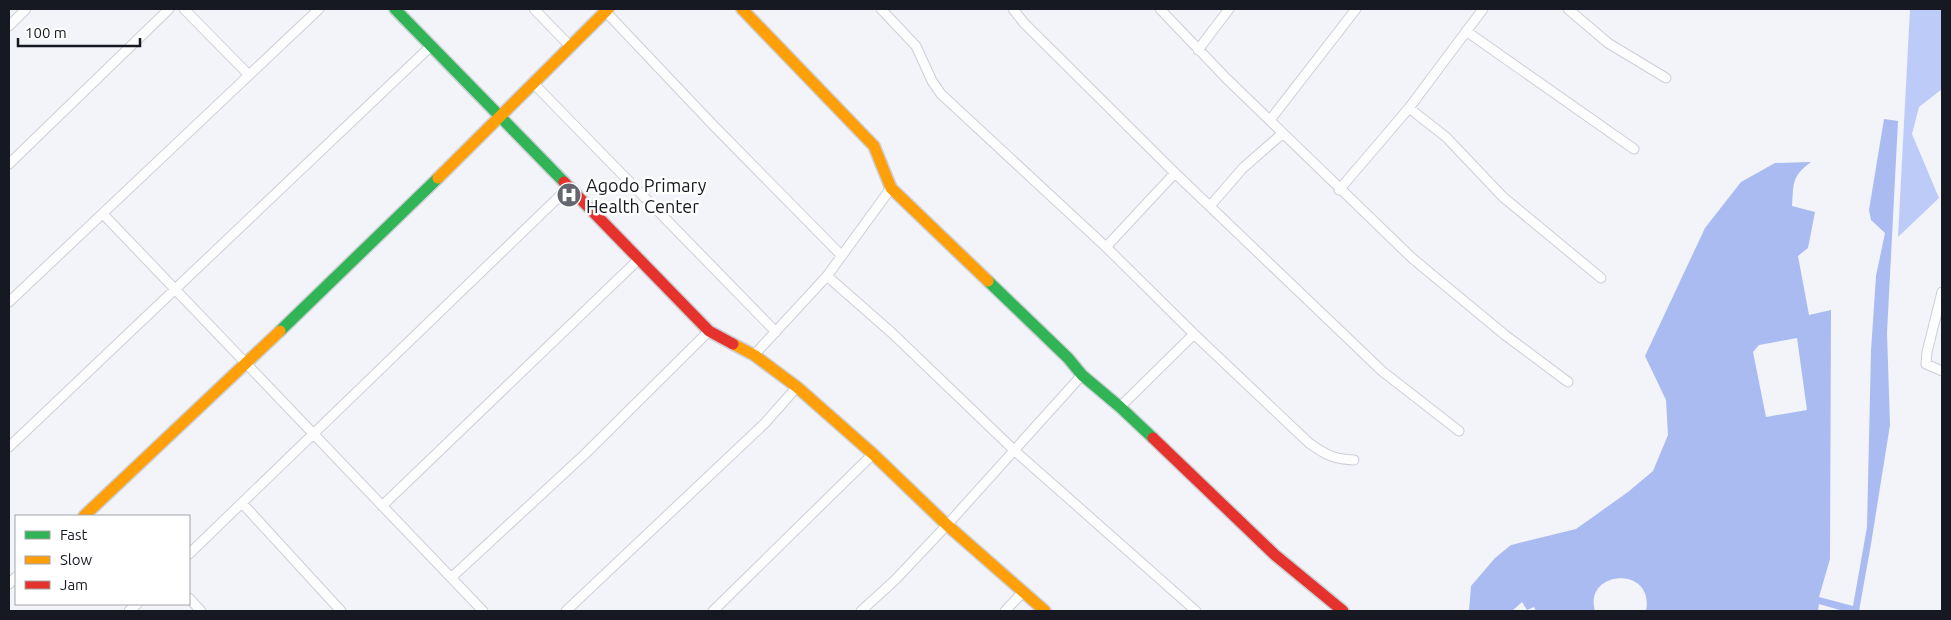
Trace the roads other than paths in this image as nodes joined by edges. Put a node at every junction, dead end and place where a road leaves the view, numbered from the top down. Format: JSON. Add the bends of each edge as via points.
{"nodes":[{"id":1,"x":26,"y":9,"type":"edge"},
{"id":2,"x":168,"y":9,"type":"edge"},
{"id":3,"x":184,"y":9,"type":"edge"},
{"id":4,"x":318,"y":9,"type":"edge"},
{"id":5,"x":394,"y":9,"type":"edge"},
{"id":6,"x":534,"y":9,"type":"edge"},
{"id":7,"x":742,"y":9,"type":"edge"},
{"id":8,"x":882,"y":9,"type":"edge"},
{"id":9,"x":1013,"y":9,"type":"edge"},
{"id":10,"x":1160,"y":9,"type":"edge"},
{"id":11,"x":1229,"y":9,"type":"edge"},
{"id":12,"x":1356,"y":9,"type":"edge"},
{"id":13,"x":1483,"y":9,"type":"edge"},
{"id":14,"x":1568,"y":9,"type":"edge"},
{"id":15,"x":606,"y":10,"type":"edge"},
{"id":16,"x":9,"y":26,"type":"edge"},
{"id":17,"x":1466,"y":31,"type":"junction"},
{"id":18,"x":431,"y":46,"type":"junction"},
{"id":19,"x":570,"y":46,"type":"junction"},
{"id":20,"x":1198,"y":50,"type":"junction"},
{"id":21,"x":249,"y":74,"type":"junction"},
{"id":22,"x":1666,"y":78,"type":"dead end"},
{"id":23,"x":534,"y":84,"type":"junction"},
{"id":24,"x":1409,"y":108,"type":"junction"},
{"id":25,"x":500,"y":118,"type":"junction"},
{"id":26,"x":1270,"y":120,"type":"junction"},
{"id":27,"x":1282,"y":133,"type":"junction"},
{"id":28,"x":1634,"y":149,"type":"dead end"},
{"id":29,"x":9,"y":164,"type":"edge"},
{"id":30,"x":1175,"y":173,"type":"junction"},
{"id":31,"x":569,"y":187,"type":"junction"},
{"id":32,"x":891,"y":188,"type":"junction"},
{"id":33,"x":1339,"y":190,"type":"junction"},
{"id":34,"x":1210,"y":206,"type":"junction"},
{"id":35,"x":103,"y":214,"type":"junction"},
{"id":36,"x":1106,"y":247,"type":"junction"},
{"id":37,"x":841,"y":255,"type":"junction"},
{"id":38,"x":638,"y":260,"type":"junction"},
{"id":39,"x":827,"y":276,"type":"junction"},
{"id":40,"x":1601,"y":278,"type":"dead end"},
{"id":41,"x":176,"y":290,"type":"junction"},
{"id":42,"x":1942,"y":292,"type":"edge"},
{"id":43,"x":9,"y":302,"type":"edge"},
{"id":44,"x":709,"y":331,"type":"junction"},
{"id":45,"x":776,"y":332,"type":"junction"},
{"id":46,"x":1194,"y":334,"type":"junction"},
{"id":47,"x":754,"y":355,"type":"junction"},
{"id":48,"x":245,"y":364,"type":"junction"},
{"id":49,"x":1942,"y":371,"type":"edge"},
{"id":50,"x":1082,"y":375,"type":"junction"},
{"id":51,"x":1568,"y":382,"type":"dead end"},
{"id":52,"x":797,"y":387,"type":"junction"},
{"id":53,"x":1120,"y":407,"type":"junction"},
{"id":54,"x":1459,"y":431,"type":"dead end"},
{"id":55,"x":314,"y":434,"type":"junction"},
{"id":56,"x":9,"y":447,"type":"edge"},
{"id":57,"x":1015,"y":451,"type":"junction"},
{"id":58,"x":874,"y":454,"type":"junction"},
{"id":59,"x":1354,"y":460,"type":"dead end"},
{"id":60,"x":242,"y":503,"type":"junction"},
{"id":61,"x":382,"y":506,"type":"junction"},
{"id":62,"x":85,"y":515,"type":"edge"},
{"id":63,"x":947,"y":525,"type":"junction"},
{"id":64,"x":190,"y":553,"type":"edge"},
{"id":65,"x":452,"y":577,"type":"junction"},
{"id":66,"x":1023,"y":592,"type":"junction"},
{"id":67,"x":190,"y":599,"type":"edge"},
{"id":68,"x":201,"y":611,"type":"edge"},
{"id":69,"x":341,"y":611,"type":"edge"},
{"id":70,"x":483,"y":611,"type":"edge"},
{"id":71,"x":566,"y":611,"type":"edge"},
{"id":72,"x":714,"y":611,"type":"edge"},
{"id":73,"x":862,"y":611,"type":"edge"},
{"id":74,"x":1005,"y":611,"type":"edge"},
{"id":75,"x":1045,"y":611,"type":"edge"},
{"id":76,"x":1196,"y":611,"type":"edge"},
{"id":77,"x":1343,"y":611,"type":"edge"}],
"edges":[{"from":1,"to":16,"type":"street"},
{"from":2,"to":29,"type":"street"},
{"from":3,"to":21,"type":"street"},
{"from":4,"to":21,"type":"street"},
{"from":5,"to":18,"type":"street"},
{"from":6,"to":19,"type":"street"},
{"from":7,"to":32,"type":"street","via":[[874,146]]},
{"from":8,"to":36,"type":"street","via":[[916,46],[941,94]]},
{"from":9,"to":30,"type":"street"},
{"from":10,"to":20,"type":"street"},
{"from":11,"to":20,"type":"street"},
{"from":12,"to":26,"type":"street"},
{"from":13,"to":17,"type":"street"},
{"from":14,"to":22,"type":"street","via":[[1608,43]]},
{"from":15,"to":19,"type":"street"},
{"from":15,"to":37,"type":"street"},
{"from":17,"to":24,"type":"street"},
{"from":17,"to":28,"type":"street"},
{"from":18,"to":25,"type":"street"},
{"from":18,"to":41,"type":"street"},
{"from":19,"to":23,"type":"street"},
{"from":20,"to":26,"type":"street"},
{"from":21,"to":35,"type":"street"},
{"from":23,"to":25,"type":"street"},
{"from":23,"to":45,"type":"street"},
{"from":24,"to":33,"type":"street"},
{"from":24,"to":40,"type":"street","via":[[1446,137],[1503,197]]},
{"from":25,"to":31,"type":"street"},
{"from":25,"to":48,"type":"street"},
{"from":26,"to":27,"type":"street"},
{"from":27,"to":33,"type":"street"},
{"from":27,"to":34,"type":"street","via":[[1243,168]]},
{"from":30,"to":34,"type":"street"},
{"from":30,"to":36,"type":"street"},
{"from":31,"to":38,"type":"street"},
{"from":31,"to":55,"type":"street"},
{"from":32,"to":37,"type":"street"},
{"from":32,"to":50,"type":"street"},
{"from":33,"to":51,"type":"street","via":[[1412,258]]},
{"from":34,"to":54,"type":"street","via":[[1382,371]]},
{"from":35,"to":41,"type":"street"},
{"from":35,"to":43,"type":"street"},
{"from":36,"to":46,"type":"street"},
{"from":37,"to":39,"type":"street"},
{"from":38,"to":44,"type":"street"},
{"from":38,"to":61,"type":"street"},
{"from":39,"to":45,"type":"street"},
{"from":39,"to":57,"type":"street","via":[[892,333]]},
{"from":41,"to":48,"type":"street"},
{"from":41,"to":56,"type":"street"},
{"from":42,"to":49,"type":"street","via":[[1926,364]]},
{"from":44,"to":47,"type":"street"},
{"from":44,"to":65,"type":"street","via":[[585,454]]},
{"from":45,"to":47,"type":"street"},
{"from":46,"to":53,"type":"street"},
{"from":46,"to":59,"type":"street","via":[[1309,443],[1336,459]]},
{"from":47,"to":52,"type":"street"},
{"from":48,"to":55,"type":"street"},
{"from":48,"to":62,"type":"street"},
{"from":50,"to":53,"type":"street"},
{"from":50,"to":57,"type":"street"},
{"from":52,"to":58,"type":"street"},
{"from":52,"to":71,"type":"street","via":[[765,422]]},
{"from":53,"to":77,"type":"street","via":[[1275,556]]},
{"from":55,"to":60,"type":"street"},
{"from":55,"to":61,"type":"street"},
{"from":57,"to":63,"type":"street"},
{"from":57,"to":76,"type":"street"},
{"from":58,"to":63,"type":"street"},
{"from":58,"to":72,"type":"street"},
{"from":60,"to":64,"type":"street"},
{"from":60,"to":69,"type":"street"},
{"from":61,"to":65,"type":"street"},
{"from":63,"to":66,"type":"street"},
{"from":63,"to":73,"type":"street"},
{"from":65,"to":70,"type":"street"},
{"from":66,"to":74,"type":"street"},
{"from":66,"to":75,"type":"street"},
{"from":67,"to":68,"type":"street"}]}
